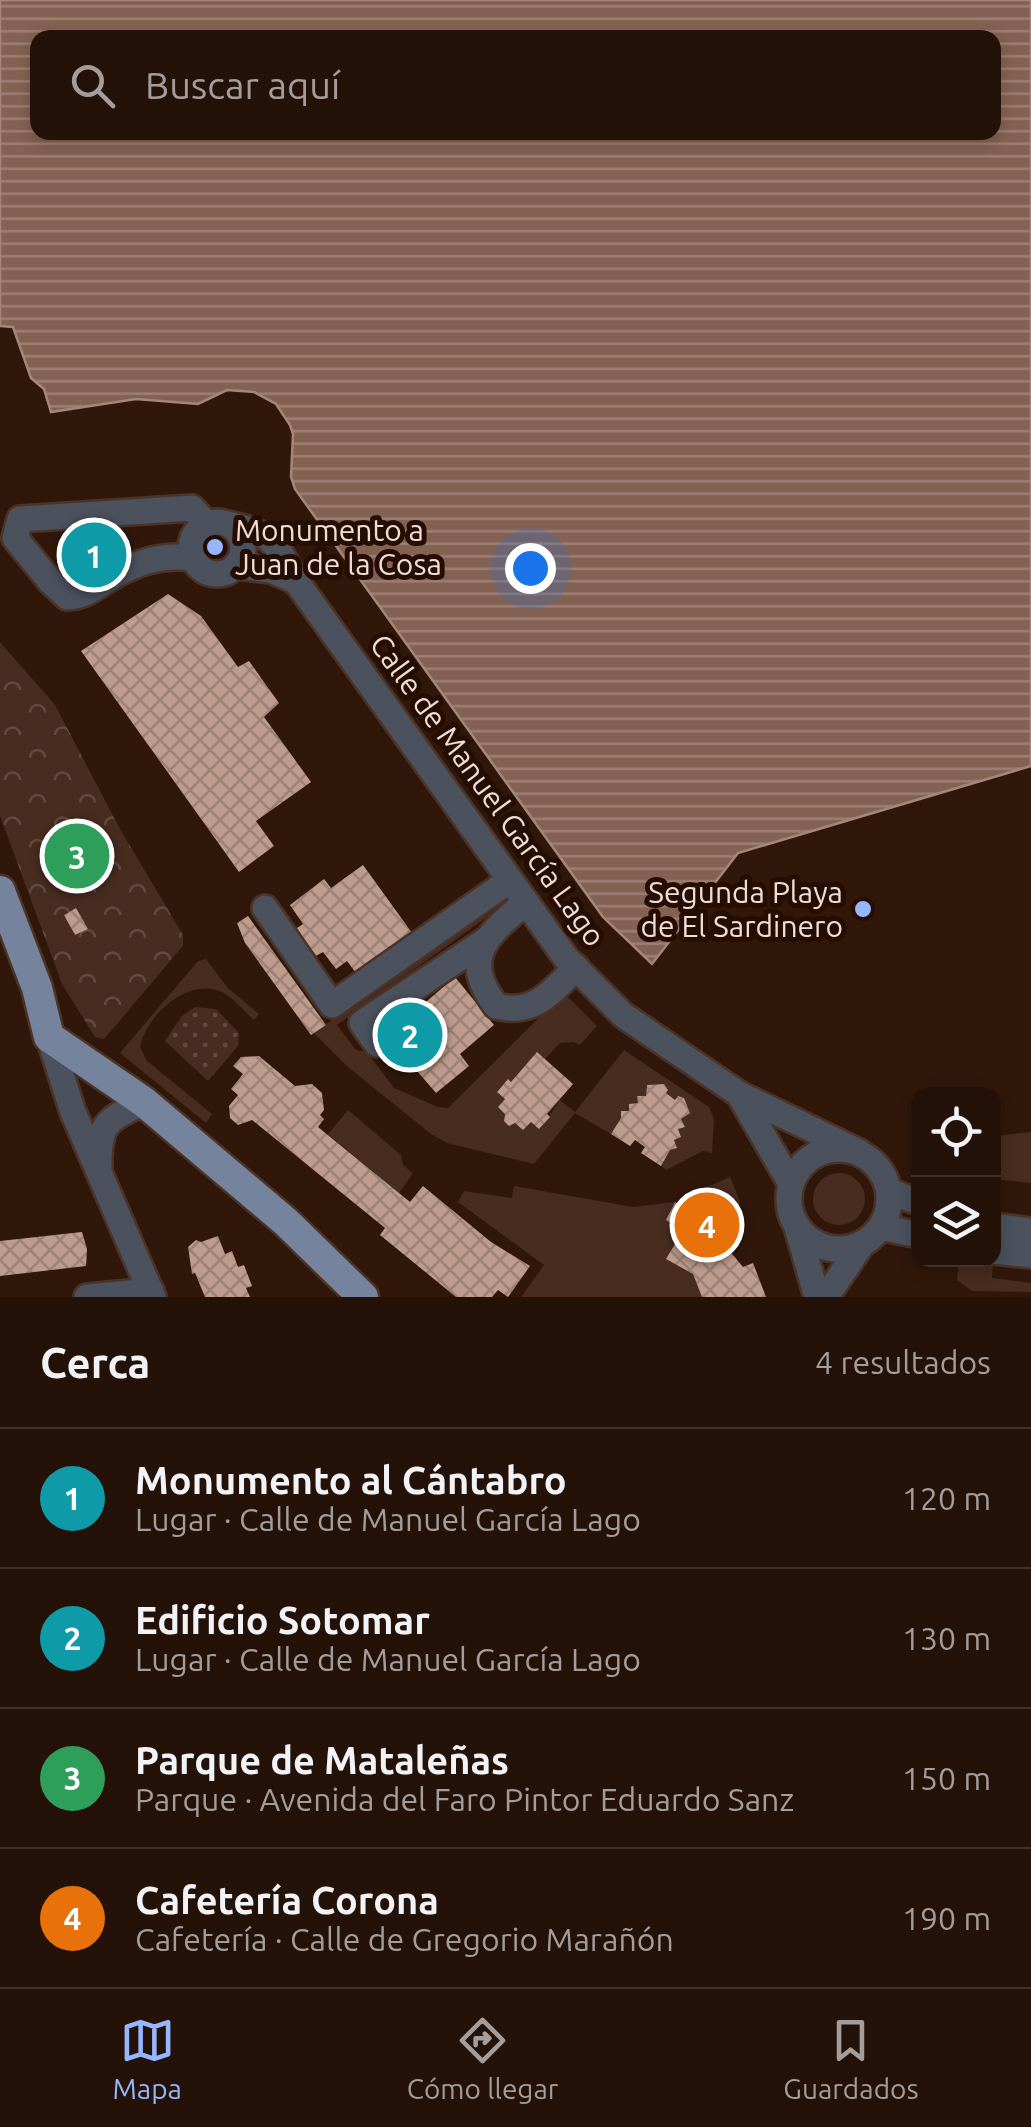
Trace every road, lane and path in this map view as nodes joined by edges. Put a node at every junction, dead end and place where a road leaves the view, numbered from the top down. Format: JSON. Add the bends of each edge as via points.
{"nodes":[{"id":1,"x":217,"y":524,"type":"junction"},
{"id":2,"x":193,"y":558,"type":"junction"},
{"id":3,"x":236,"y":566,"type":"junction"},
{"id":4,"x":296,"y":581,"type":"junction"},
{"id":5,"x":510,"y":880,"type":"junction"},
{"id":6,"x":0,"y":891,"type":"edge"},
{"id":7,"x":526,"y":902,"type":"junction"},
{"id":8,"x":265,"y":908,"type":"dead end"},
{"id":9,"x":485,"y":941,"type":"junction"},
{"id":10,"x":576,"y":967,"type":"junction"},
{"id":11,"x":50,"y":1038,"type":"junction"},
{"id":12,"x":377,"y":1044,"type":"dead end"},
{"id":13,"x":107,"y":1079,"type":"junction"},
{"id":14,"x":740,"y":1094,"type":"junction"},
{"id":15,"x":144,"y":1102,"type":"junction"},
{"id":16,"x":73,"y":1112,"type":"junction"},
{"id":17,"x":859,"y":1152,"type":"junction"},
{"id":18,"x":99,"y":1166,"type":"junction"},
{"id":19,"x":791,"y":1184,"type":"junction"},
{"id":20,"x":889,"y":1191,"type":"junction"},
{"id":21,"x":911,"y":1199,"type":"edge"},
{"id":22,"x":798,"y":1226,"type":"junction"},
{"id":23,"x":1001,"y":1227,"type":"edge"},
{"id":24,"x":1031,"y":1231,"type":"edge"},
{"id":25,"x":871,"y":1235,"type":"junction"},
{"id":26,"x":911,"y":1235,"type":"edge"},
{"id":27,"x":1001,"y":1252,"type":"edge"},
{"id":28,"x":1031,"y":1255,"type":"edge"},
{"id":29,"x":152,"y":1294,"type":"edge"},
{"id":30,"x":87,"y":1297,"type":"edge"},
{"id":31,"x":363,"y":1297,"type":"edge"},
{"id":32,"x":817,"y":1297,"type":"edge"},
{"id":33,"x":826,"y":1297,"type":"edge"}],
"edges":[{"from":1,"to":2,"type":"street","via":[[195,534]]},
{"from":1,"to":2,"type":"street","name":"Calle de Manuel García Lago","via":[[192,508],[20,519],[16,538],[67,598],[140,563],[167,555]]},
{"from":1,"to":3,"type":"street","via":[[240,535]]},
{"from":1,"to":4,"type":"street","name":"Calle de Manuel García Lago","via":[[261,531]]},
{"from":2,"to":3,"type":"street","via":[[210,574]]},
{"from":3,"to":4,"type":"street"},
{"from":4,"to":5,"type":"street","name":"Calle de Manuel García Lago"},
{"from":5,"to":7,"type":"street","name":"Calle de Manuel García Lago"},
{"from":5,"to":8,"type":"street","via":[[332,1005]]},
{"from":6,"to":11,"type":"main road"},
{"from":7,"to":9,"type":"street"},
{"from":7,"to":10,"type":"street","name":"Calle de Manuel García Lago"},
{"from":9,"to":10,"type":"street","via":[[478,973],[496,1006],[537,1004]]},
{"from":9,"to":12,"type":"street","via":[[362,1022]]},
{"from":10,"to":14,"type":"street","name":"Calle de Manuel García Lago","via":[[624,1014]]},
{"from":11,"to":13,"type":"main road"},
{"from":11,"to":16,"type":"street"},
{"from":13,"to":15,"type":"main road"},
{"from":13,"to":16,"type":"street"},
{"from":14,"to":17,"type":"street","name":"Calle de Manuel García Lago"},
{"from":14,"to":19,"type":"street","name":"Calle de Manuel García Lago"},
{"from":15,"to":18,"type":"street","via":[[102,1128]]},
{"from":15,"to":31,"type":"main road"},
{"from":16,"to":18,"type":"street"},
{"from":17,"to":19,"type":"street","via":[[842,1148],[811,1157]]},
{"from":17,"to":20,"type":"street","via":[[884,1174]]},
{"from":18,"to":29,"type":"street"},
{"from":19,"to":22,"type":"street"},
{"from":20,"to":21,"type":"street"},
{"from":20,"to":25,"type":"street","via":[[887,1216]]},
{"from":22,"to":25,"type":"street","via":[[834,1249]]},
{"from":22,"to":32,"type":"street"},
{"from":23,"to":24,"type":"street"},
{"from":25,"to":26,"type":"street"},
{"from":25,"to":33,"type":"street"},
{"from":27,"to":28,"type":"street"},
{"from":29,"to":30,"type":"street"}]}
